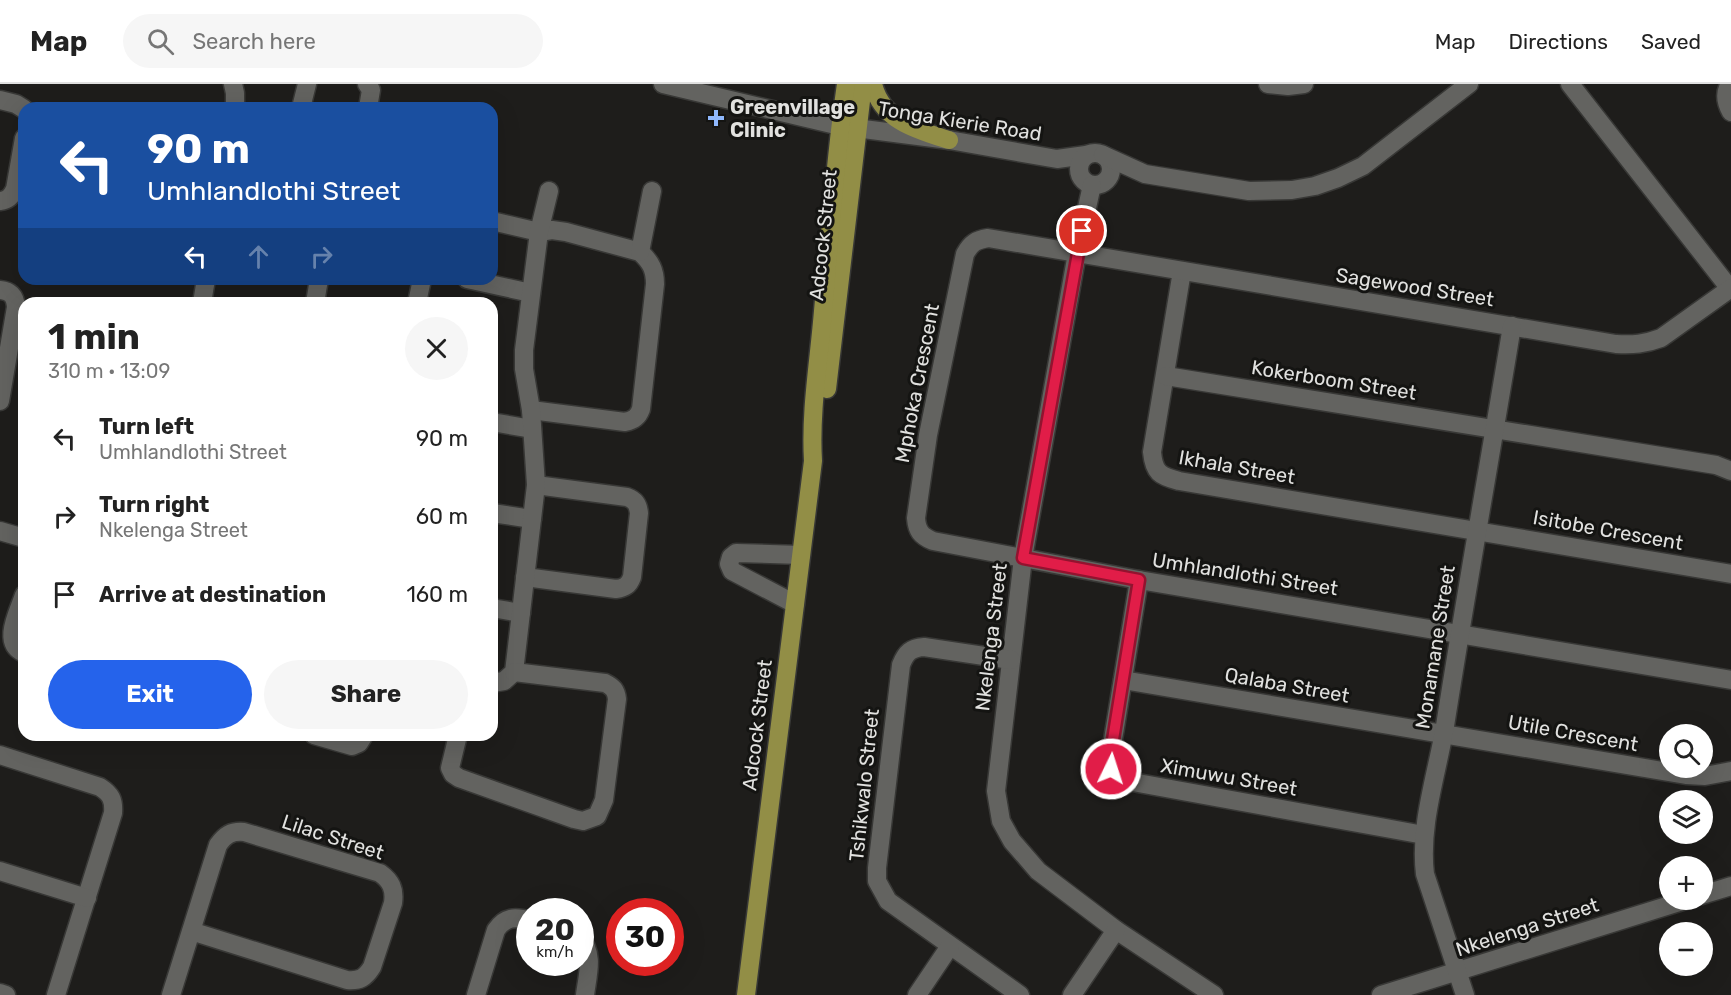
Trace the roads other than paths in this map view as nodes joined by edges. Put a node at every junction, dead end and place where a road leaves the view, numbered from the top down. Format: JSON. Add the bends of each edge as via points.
{"nodes":[{"id":1,"x":233,"y":84,"type":"edge"},
{"id":2,"x":307,"y":84,"type":"edge"},
{"id":3,"x":367,"y":84,"type":"edge"},
{"id":4,"x":663,"y":84,"type":"edge"},
{"id":5,"x":846,"y":84,"type":"edge"},
{"id":6,"x":863,"y":84,"type":"edge"},
{"id":7,"x":873,"y":84,"type":"edge"},
{"id":8,"x":1268,"y":84,"type":"edge"},
{"id":9,"x":1304,"y":84,"type":"edge"},
{"id":10,"x":1469,"y":84,"type":"edge"},
{"id":11,"x":1570,"y":84,"type":"edge"},
{"id":12,"x":1730,"y":84,"type":"edge"},
{"id":13,"x":0,"y":100,"type":"edge"},
{"id":14,"x":235,"y":102,"type":"edge"},
{"id":15,"x":303,"y":102,"type":"edge"},
{"id":16,"x":369,"y":102,"type":"edge"},
{"id":17,"x":18,"y":105,"type":"edge"},
{"id":18,"x":1731,"y":112,"type":"edge"},
{"id":19,"x":848,"y":127,"type":"junction"},
{"id":20,"x":949,"y":140,"type":"junction"},
{"id":21,"x":1094,"y":155,"type":"junction"},
{"id":22,"x":1057,"y":159,"type":"junction"},
{"id":23,"x":18,"y":172,"type":"edge"},
{"id":24,"x":1145,"y":174,"type":"junction"},
{"id":25,"x":1091,"y":182,"type":"junction"},
{"id":26,"x":549,"y":191,"type":"dead end"},
{"id":27,"x":652,"y":191,"type":"dead end"},
{"id":28,"x":0,"y":201,"type":"edge"},
{"id":29,"x":498,"y":222,"type":"edge"},
{"id":30,"x":539,"y":232,"type":"junction"},
{"id":31,"x":640,"y":252,"type":"junction"},
{"id":32,"x":1077,"y":253,"type":"junction"},
{"id":33,"x":1182,"y":271,"type":"junction"},
{"id":34,"x":494,"y":285,"type":"edge"},
{"id":35,"x":1731,"y":289,"type":"edge"},
{"id":36,"x":0,"y":290,"type":"edge"},
{"id":37,"x":531,"y":293,"type":"junction"},
{"id":38,"x":1512,"y":326,"type":"junction"},
{"id":39,"x":1166,"y":376,"type":"junction"},
{"id":40,"x":0,"y":401,"type":"edge"},
{"id":41,"x":531,"y":410,"type":"junction"},
{"id":42,"x":498,"y":423,"type":"edge"},
{"id":43,"x":532,"y":429,"type":"junction"},
{"id":44,"x":1495,"y":429,"type":"junction"},
{"id":45,"x":1731,"y":471,"type":"edge"},
{"id":46,"x":536,"y":485,"type":"junction"},
{"id":47,"x":498,"y":514,"type":"edge"},
{"id":48,"x":532,"y":519,"type":"junction"},
{"id":49,"x":0,"y":531,"type":"edge"},
{"id":50,"x":1477,"y":531,"type":"junction"},
{"id":51,"x":18,"y":536,"type":"edge"},
{"id":52,"x":801,"y":555,"type":"junction"},
{"id":53,"x":1023,"y":558,"type":"junction"},
{"id":54,"x":1731,"y":574,"type":"edge"},
{"id":55,"x":525,"y":577,"type":"junction"},
{"id":56,"x":1139,"y":580,"type":"junction"},
{"id":57,"x":795,"y":604,"type":"junction"},
{"id":58,"x":498,"y":609,"type":"edge"},
{"id":59,"x":521,"y":613,"type":"junction"},
{"id":60,"x":18,"y":614,"type":"edge"},
{"id":61,"x":1460,"y":633,"type":"junction"},
{"id":62,"x":18,"y":650,"type":"edge"},
{"id":63,"x":1011,"y":660,"type":"junction"},
{"id":64,"x":514,"y":672,"type":"junction"},
{"id":65,"x":1123,"y":680,"type":"junction"},
{"id":66,"x":1731,"y":680,"type":"edge"},
{"id":67,"x":498,"y":682,"type":"edge"},
{"id":68,"x":1444,"y":734,"type":"junction"},
{"id":69,"x":335,"y":741,"type":"edge"},
{"id":70,"x":360,"y":741,"type":"edge"},
{"id":71,"x":457,"y":741,"type":"edge"},
{"id":72,"x":0,"y":755,"type":"edge"},
{"id":73,"x":1731,"y":771,"type":"edge"},
{"id":74,"x":1424,"y":835,"type":"junction"},
{"id":75,"x":0,"y":871,"type":"edge"},
{"id":76,"x":1731,"y":886,"type":"edge"},
{"id":77,"x":1713,"y":892,"type":"edge"},
{"id":78,"x":87,"y":898,"type":"junction"},
{"id":79,"x":1659,"y":909,"type":"edge"},
{"id":80,"x":516,"y":918,"type":"edge"},
{"id":81,"x":1116,"y":930,"type":"junction"},
{"id":82,"x":191,"y":931,"type":"junction"},
{"id":83,"x":950,"y":946,"type":"junction"},
{"id":84,"x":1458,"y":972,"type":"junction"},
{"id":85,"x":587,"y":976,"type":"edge"},
{"id":86,"x":0,"y":993,"type":"edge"},
{"id":87,"x":6,"y":995,"type":"edge"},
{"id":88,"x":56,"y":995,"type":"edge"},
{"id":89,"x":171,"y":995,"type":"edge"},
{"id":90,"x":476,"y":995,"type":"edge"},
{"id":91,"x":585,"y":995,"type":"edge"},
{"id":92,"x":746,"y":995,"type":"edge"},
{"id":93,"x":917,"y":995,"type":"edge"},
{"id":94,"x":1020,"y":995,"type":"edge"},
{"id":95,"x":1072,"y":995,"type":"edge"},
{"id":96,"x":1214,"y":995,"type":"edge"},
{"id":97,"x":1381,"y":995,"type":"edge"},
{"id":98,"x":1465,"y":995,"type":"edge"}],
"edges":[{"from":1,"to":14,"type":"street"},
{"from":2,"to":15,"type":"street"},
{"from":3,"to":16,"type":"street","via":[[371,90]]},
{"from":4,"to":19,"type":"street","name":"Tonga Kierie Road"},
{"from":5,"to":19,"type":"main road","name":"Adcock Street"},
{"from":6,"to":19,"type":"main road","name":"Adcock Street"},
{"from":7,"to":20,"type":"main road","via":[[883,105],[898,120]]},
{"from":8,"to":9,"type":"street"},
{"from":10,"to":24,"type":"street","via":[[1363,166],[1315,186],[1249,191]]},
{"from":11,"to":35,"type":"street"},
{"from":12,"to":18,"type":"street","via":[[1726,101]]},
{"from":13,"to":17,"type":"street"},
{"from":19,"to":20,"type":"street","name":"Tonga Kierie Road"},
{"from":19,"to":52,"type":"main road","name":"Adcock Street","via":[[818,360],[813,461]]},
{"from":20,"to":22,"type":"street","name":"Tonga Kierie Road"},
{"from":21,"to":22,"type":"street","name":"Tonga Kierie Road"},
{"from":21,"to":24,"type":"street"},
{"from":21,"to":25,"type":"street","via":[[1078,167]]},
{"from":21,"to":25,"type":"street","via":[[1109,162],[1111,171],[1108,179]]},
{"from":22,"to":25,"type":"street","name":"Tonga Kierie Road"},
{"from":23,"to":28,"type":"street","via":[[12,196]]},
{"from":24,"to":25,"type":"street"},
{"from":25,"to":32,"type":"street","name":"Nkelenga Street"},
{"from":26,"to":30,"type":"street"},
{"from":27,"to":31,"type":"street"},
{"from":29,"to":30,"type":"street"},
{"from":30,"to":31,"type":"street","via":[[566,232]]},
{"from":30,"to":37,"type":"street"},
{"from":31,"to":41,"type":"street","via":[[655,272],[655,285],[638,416],[625,422]]},
{"from":32,"to":33,"type":"street","name":"Sagewood Street"},
{"from":32,"to":53,"type":"street","name":"Nkelenga Street"},
{"from":32,"to":53,"type":"street","name":"Mphoka Crescent","via":[[988,238],[970,245],[928,435],[916,518],[923,537]]},
{"from":33,"to":38,"type":"street","name":"Sagewood Street"},
{"from":33,"to":39,"type":"street","name":"Ikhala Street"},
{"from":34,"to":37,"type":"street"},
{"from":35,"to":38,"type":"street","name":"Sagewood Street","via":[[1648,343],[1616,344]]},
{"from":36,"to":40,"type":"street","via":[[16,299]]},
{"from":37,"to":41,"type":"street","via":[[524,369]]},
{"from":38,"to":44,"type":"street","name":"Monamane Street"},
{"from":39,"to":44,"type":"street","name":"Kokerboom Street"},
{"from":39,"to":50,"type":"street","name":"Ikhala Street","via":[[1152,452],[1156,470],[1164,477]]},
{"from":41,"to":43,"type":"street"},
{"from":42,"to":43,"type":"street"},
{"from":43,"to":46,"type":"street"},
{"from":44,"to":45,"type":"street","via":[[1716,465]]},
{"from":44,"to":50,"type":"street","name":"Monamane Street"},
{"from":46,"to":48,"type":"street"},
{"from":46,"to":55,"type":"street","via":[[634,500],[639,513],[632,577],[624,588],[616,589]]},
{"from":47,"to":48,"type":"street"},
{"from":48,"to":55,"type":"street"},
{"from":49,"to":51,"type":"street"},
{"from":50,"to":54,"type":"street","name":"Isitobe Crescent"},
{"from":50,"to":61,"type":"street","name":"Monamane Street"},
{"from":52,"to":57,"type":"main road","name":"Adcock Street"},
{"from":52,"to":57,"type":"street","via":[[736,553],[729,564],[732,571]]},
{"from":53,"to":56,"type":"street","name":"Umhlandlothi Street"},
{"from":53,"to":63,"type":"street","name":"Nkelenga Street"},
{"from":55,"to":59,"type":"street"},
{"from":56,"to":61,"type":"street","name":"Umhlandlothi Street"},
{"from":56,"to":65,"type":"street","name":"Ximuwu Street"},
{"from":57,"to":92,"type":"main road","name":"Adcock Street"},
{"from":58,"to":59,"type":"street"},
{"from":59,"to":64,"type":"street"},
{"from":60,"to":62,"type":"street","via":[[12,634]]},
{"from":61,"to":66,"type":"street"},
{"from":61,"to":68,"type":"street","name":"Monamane Street"},
{"from":63,"to":81,"type":"street","name":"Nkelenga Street","via":[[996,791],[1001,821],[1038,872]]},
{"from":63,"to":83,"type":"street","name":"Tshikwalo Street","via":[[924,647],[905,655],[901,665],[877,881],[888,902]]},
{"from":64,"to":67,"type":"street"},
{"from":64,"to":71,"type":"street","via":[[605,683],[616,692],[604,800],[597,816],[583,821],[574,819],[459,778],[450,768]]},
{"from":65,"to":68,"type":"street","name":"Qalaba Street"},
{"from":65,"to":74,"type":"street","name":"Ximuwu Street","via":[[1110,758],[1111,769],[1127,782]]},
{"from":68,"to":73,"type":"street","name":"Utile Crescent","via":[[1686,775]]},
{"from":68,"to":74,"type":"street","name":"Monamane Street"},
{"from":69,"to":70,"type":"street","via":[[352,746]]},
{"from":72,"to":78,"type":"street","via":[[109,793],[114,802],[113,813]]},
{"from":74,"to":84,"type":"street","name":"Monamane Street","via":[[1425,874]]},
{"from":75,"to":78,"type":"street"},
{"from":76,"to":77,"type":"street"},
{"from":78,"to":88,"type":"street"},
{"from":79,"to":84,"type":"street","name":"Nkelenga Street"},
{"from":80,"to":90,"type":"street","via":[[501,923],[496,930]]},
{"from":81,"to":95,"type":"street"},
{"from":81,"to":96,"type":"street","name":"Nkelenga Street"},
{"from":82,"to":82,"type":"street","name":"Lilac Street","via":[[218,846],[233,832],[380,873],[394,893],[372,967],[367,976],[357,981]]},
{"from":82,"to":89,"type":"street","name":"Lilac Street"},
{"from":83,"to":93,"type":"street"},
{"from":83,"to":94,"type":"street","name":"Tshikwalo Street"},
{"from":84,"to":97,"type":"street","name":"Nkelenga Street"},
{"from":84,"to":98,"type":"street","name":"Monamane Street"},
{"from":85,"to":91,"type":"street"},
{"from":86,"to":87,"type":"street"}]}
